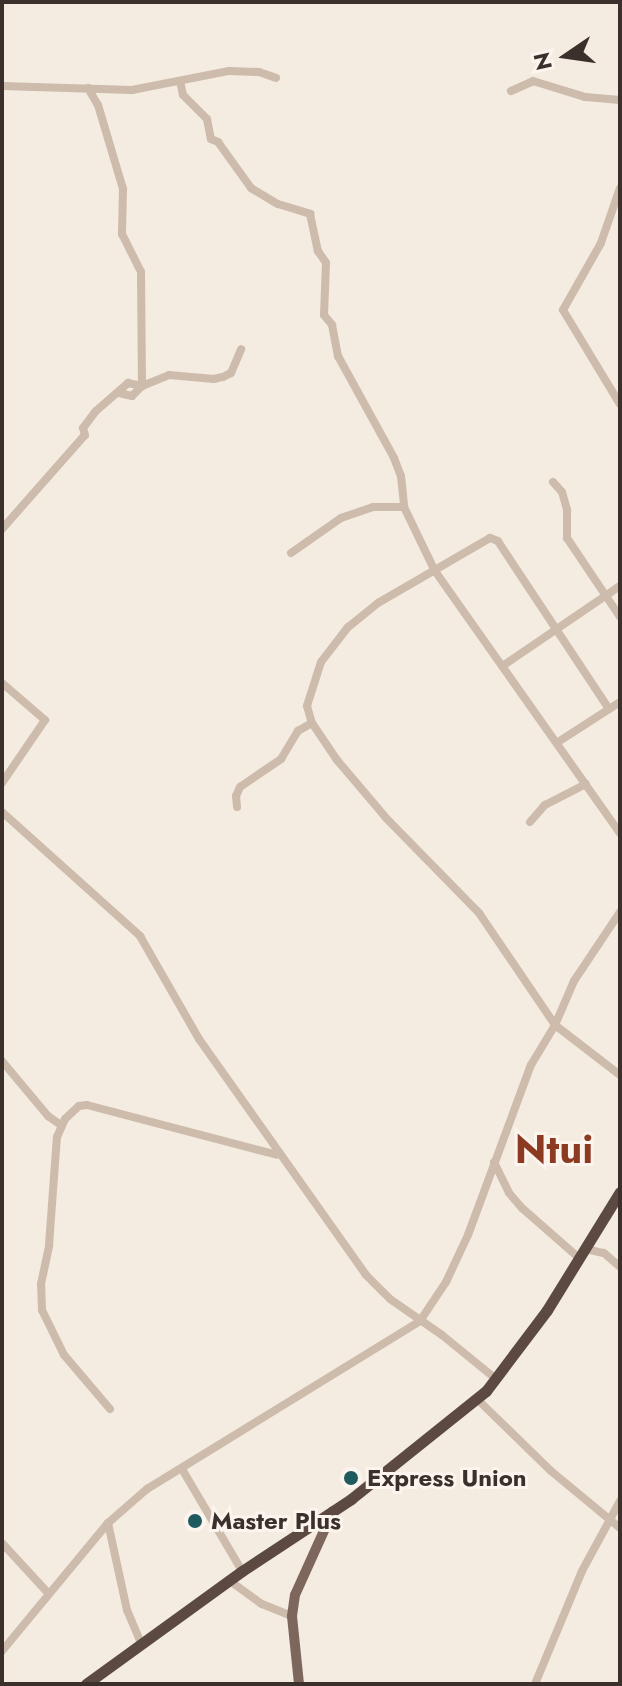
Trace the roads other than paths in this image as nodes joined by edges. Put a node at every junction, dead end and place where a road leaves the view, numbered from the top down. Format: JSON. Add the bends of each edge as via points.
{"nodes":[{"id":1,"x":276,"y":78,"type":"dead end"},
{"id":2,"x":180,"y":81,"type":"junction"},
{"id":3,"x":2,"y":86,"type":"edge"},
{"id":4,"x":88,"y":88,"type":"junction"},
{"id":5,"x":511,"y":91,"type":"dead end"},
{"id":6,"x":620,"y":100,"type":"edge"},
{"id":7,"x":620,"y":188,"type":"edge"},
{"id":8,"x":241,"y":349,"type":"dead end"},
{"id":9,"x":142,"y":386,"type":"junction"},
{"id":10,"x":620,"y":404,"type":"edge"},
{"id":11,"x":553,"y":482,"type":"dead end"},
{"id":12,"x":404,"y":507,"type":"junction"},
{"id":13,"x":2,"y":529,"type":"edge"},
{"id":14,"x":291,"y":553,"type":"dead end"},
{"id":15,"x":435,"y":571,"type":"junction"},
{"id":16,"x":620,"y":586,"type":"edge"},
{"id":17,"x":606,"y":596,"type":"junction"},
{"id":18,"x":620,"y":617,"type":"edge"},
{"id":19,"x":557,"y":630,"type":"junction"},
{"id":20,"x":504,"y":665,"type":"junction"},
{"id":21,"x":2,"y":683,"type":"edge"},
{"id":22,"x":620,"y":702,"type":"edge"},
{"id":23,"x":609,"y":709,"type":"junction"},
{"id":24,"x":312,"y":723,"type":"junction"},
{"id":25,"x":558,"y":742,"type":"junction"},
{"id":26,"x":2,"y":783,"type":"edge"},
{"id":27,"x":586,"y":784,"type":"junction"},
{"id":28,"x":237,"y":807,"type":"dead end"},
{"id":29,"x":2,"y":812,"type":"edge"},
{"id":30,"x":530,"y":822,"type":"dead end"},
{"id":31,"x":620,"y":833,"type":"edge"},
{"id":32,"x":620,"y":912,"type":"edge"},
{"id":33,"x":555,"y":1025,"type":"junction"},
{"id":34,"x":2,"y":1061,"type":"edge"},
{"id":35,"x":620,"y":1075,"type":"edge"},
{"id":36,"x":61,"y":1125,"type":"junction"},
{"id":37,"x":278,"y":1155,"type":"junction"},
{"id":38,"x":494,"y":1162,"type":"junction"},
{"id":39,"x":620,"y":1192,"type":"edge"},
{"id":40,"x":583,"y":1254,"type":"junction"},
{"id":41,"x":620,"y":1267,"type":"edge"},
{"id":42,"x":420,"y":1321,"type":"junction"},
{"id":43,"x":496,"y":1379,"type":"junction"},
{"id":44,"x":477,"y":1399,"type":"junction"},
{"id":45,"x":110,"y":1409,"type":"dead end"},
{"id":46,"x":182,"y":1469,"type":"junction"},
{"id":47,"x":620,"y":1501,"type":"edge"},
{"id":48,"x":333,"y":1511,"type":"junction"},
{"id":49,"x":609,"y":1518,"type":"junction"},
{"id":50,"x":108,"y":1523,"type":"junction"},
{"id":51,"x":620,"y":1528,"type":"edge"},
{"id":52,"x":2,"y":1543,"type":"edge"},
{"id":53,"x":242,"y":1571,"type":"junction"},
{"id":54,"x":230,"y":1581,"type":"junction"},
{"id":55,"x":48,"y":1593,"type":"junction"},
{"id":56,"x":292,"y":1616,"type":"junction"},
{"id":57,"x":142,"y":1645,"type":"junction"},
{"id":58,"x":2,"y":1651,"type":"edge"},
{"id":59,"x":86,"y":1684,"type":"edge"},
{"id":60,"x":299,"y":1684,"type":"edge"},
{"id":61,"x":535,"y":1684,"type":"edge"}],
"edges":[{"from":1,"to":2,"type":"street","via":[[229,71]]},
{"from":2,"to":4,"type":"street","via":[[132,90]]},
{"from":2,"to":12,"type":"street","via":[[183,95],[207,119],[211,139],[251,188],[310,214],[326,263],[324,315],[332,325],[338,356],[394,458]]},
{"from":3,"to":4,"type":"street"},
{"from":4,"to":9,"type":"street","via":[[123,189],[122,234],[141,272]]},
{"from":5,"to":6,"type":"street","via":[[533,81],[585,97]]},
{"from":7,"to":10,"type":"street","via":[[601,243],[563,310]]},
{"from":8,"to":9,"type":"street","via":[[231,373],[223,377],[169,375]]},
{"from":9,"to":13,"type":"street","via":[[132,396],[119,393],[96,411],[83,428],[85,435]]},
{"from":11,"to":17,"type":"street","via":[[567,510],[567,538]]},
{"from":12,"to":14,"type":"street","via":[[373,507],[341,518]]},
{"from":12,"to":15,"type":"street"},
{"from":15,"to":19,"type":"street","via":[[494,538]]},
{"from":15,"to":20,"type":"street"},
{"from":15,"to":24,"type":"street","via":[[378,603],[333,644],[312,686],[307,706]]},
{"from":16,"to":17,"type":"street"},
{"from":17,"to":18,"type":"street"},
{"from":17,"to":19,"type":"street"},
{"from":19,"to":20,"type":"street"},
{"from":19,"to":23,"type":"street"},
{"from":20,"to":25,"type":"street"},
{"from":21,"to":26,"type":"street","via":[[45,720]]},
{"from":22,"to":23,"type":"street"},
{"from":23,"to":25,"type":"street"},
{"from":24,"to":28,"type":"street","via":[[298,731],[281,759],[240,787]]},
{"from":24,"to":33,"type":"street","via":[[363,791],[479,913]]},
{"from":25,"to":27,"type":"street"},
{"from":27,"to":30,"type":"street","via":[[545,805]]},
{"from":27,"to":31,"type":"street"},
{"from":29,"to":37,"type":"street","via":[[140,936],[199,1039]]},
{"from":32,"to":33,"type":"street","via":[[574,981]]},
{"from":33,"to":35,"type":"street"},
{"from":33,"to":38,"type":"street","via":[[531,1065]]},
{"from":34,"to":36,"type":"street"},
{"from":36,"to":37,"type":"street","via":[[75,1109],[87,1105]]},
{"from":36,"to":45,"type":"street","via":[[42,1310],[64,1355]]},
{"from":37,"to":42,"type":"street","via":[[366,1275]]},
{"from":38,"to":40,"type":"street","via":[[522,1208]]},
{"from":38,"to":42,"type":"street","via":[[459,1256]]},
{"from":39,"to":40,"type":"highway"},
{"from":40,"to":41,"type":"street","via":[[604,1253]]},
{"from":40,"to":43,"type":"highway"},
{"from":42,"to":43,"type":"street"},
{"from":42,"to":46,"type":"street"},
{"from":43,"to":44,"type":"highway"},
{"from":44,"to":48,"type":"highway"},
{"from":44,"to":49,"type":"street"},
{"from":46,"to":50,"type":"street","via":[[147,1489]]},
{"from":46,"to":53,"type":"street"},
{"from":47,"to":49,"type":"street"},
{"from":48,"to":53,"type":"highway"},
{"from":48,"to":56,"type":"main road","via":[[304,1570]]},
{"from":49,"to":51,"type":"street"},
{"from":49,"to":61,"type":"street"},
{"from":50,"to":55,"type":"street"},
{"from":50,"to":57,"type":"street","via":[[127,1610]]},
{"from":52,"to":55,"type":"street"},
{"from":53,"to":54,"type":"highway"},
{"from":54,"to":56,"type":"street","via":[[262,1604]]},
{"from":54,"to":57,"type":"highway"},
{"from":55,"to":58,"type":"street"},
{"from":56,"to":60,"type":"main road"},
{"from":57,"to":59,"type":"highway"}]}
